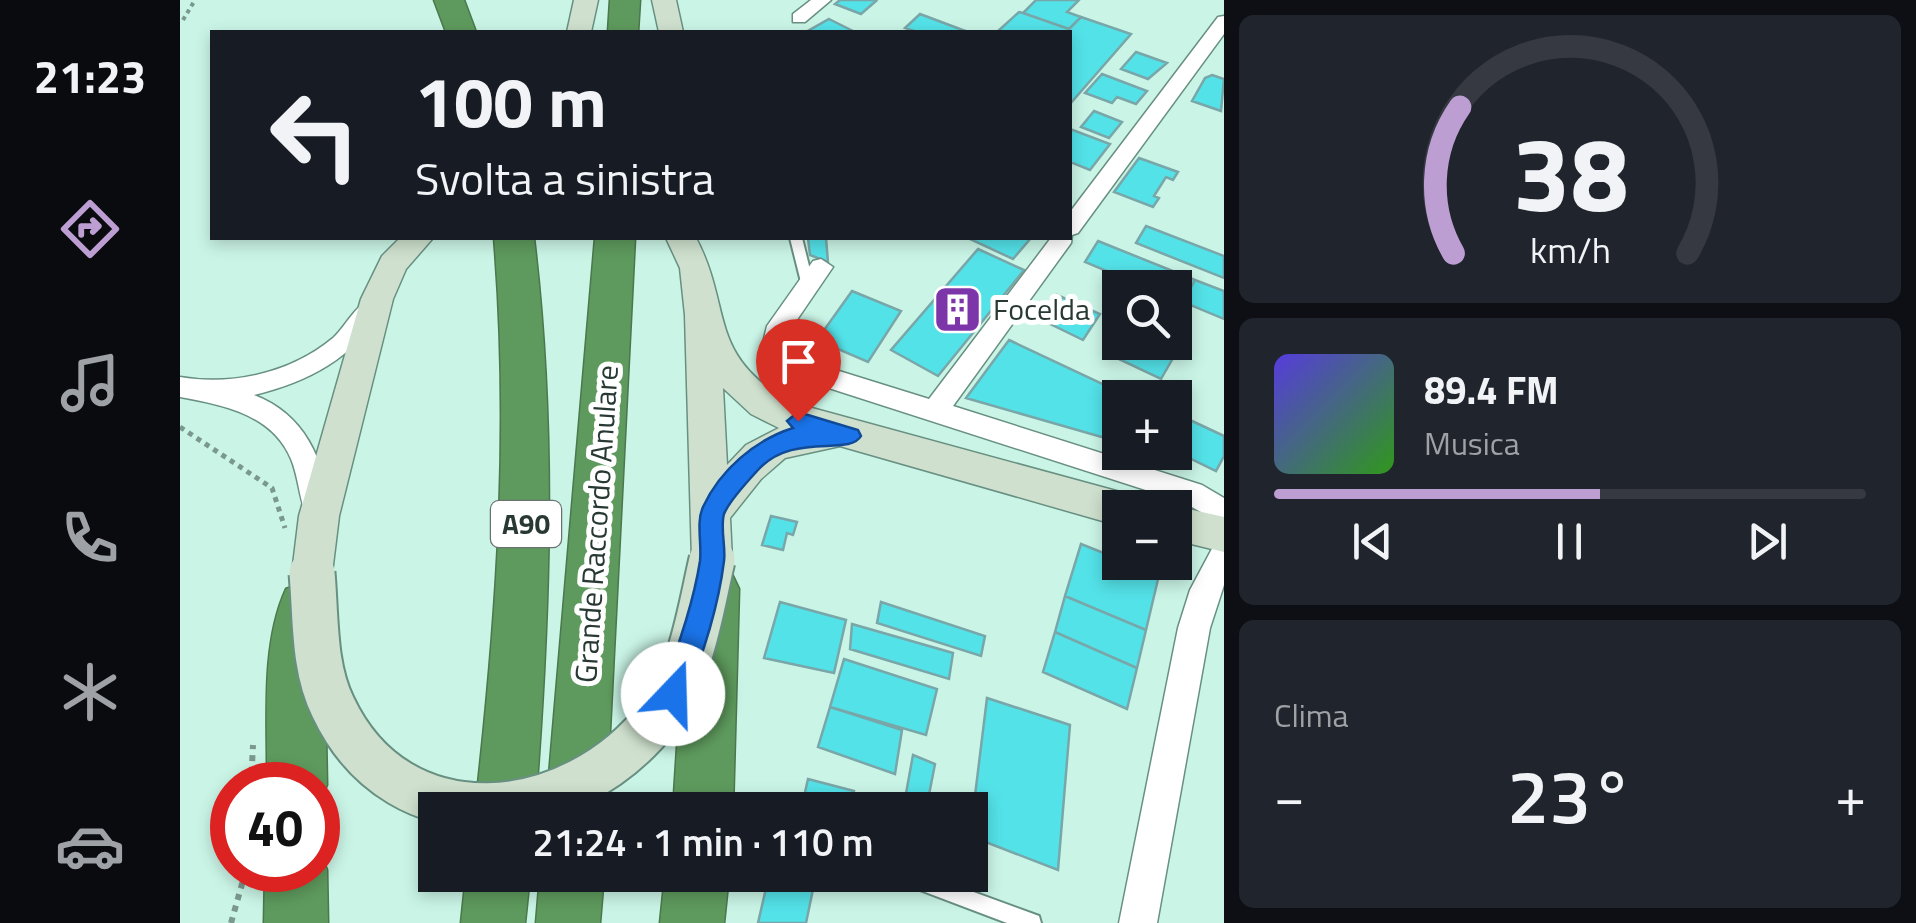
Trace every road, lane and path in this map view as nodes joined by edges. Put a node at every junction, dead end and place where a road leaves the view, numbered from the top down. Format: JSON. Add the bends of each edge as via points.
{"nodes":[{"id":1,"x":195,"y":0,"type":"edge"},
{"id":2,"x":449,"y":0,"type":"edge"},
{"id":3,"x":625,"y":0,"type":"edge"},
{"id":4,"x":822,"y":0,"type":"edge"},
{"id":5,"x":800,"y":18,"type":"dead end"},
{"id":6,"x":183,"y":20,"type":"dead end"},
{"id":7,"x":1224,"y":21,"type":"edge"},
{"id":8,"x":460,"y":30,"type":"edge"},
{"id":9,"x":624,"y":30,"type":"edge"},
{"id":10,"x":1072,"y":225,"type":"edge"},
{"id":11,"x":514,"y":240,"type":"edge"},
{"id":12,"x":616,"y":240,"type":"edge"},
{"id":13,"x":797,"y":240,"type":"edge"},
{"id":14,"x":1062,"y":240,"type":"edge"},
{"id":15,"x":399,"y":251,"type":"edge"},
{"id":16,"x":696,"y":253,"type":"edge"},
{"id":17,"x":815,"y":276,"type":"joint"},
{"id":18,"x":377,"y":299,"type":"junction"},
{"id":19,"x":702,"y":314,"type":"junction"},
{"id":20,"x":180,"y":387,"type":"edge"},
{"id":21,"x":219,"y":392,"type":"junction"},
{"id":22,"x":933,"y":413,"type":"junction"},
{"id":23,"x":180,"y":427,"type":"edge"},
{"id":24,"x":850,"y":436,"type":"junction"},
{"id":25,"x":1102,"y":503,"type":"edge"},
{"id":26,"x":1224,"y":513,"type":"edge"},
{"id":27,"x":1192,"y":528,"type":"edge"},
{"id":28,"x":712,"y":536,"type":"junction"},
{"id":29,"x":1224,"y":536,"type":"edge"},
{"id":30,"x":306,"y":542,"type":"junction"},
{"id":31,"x":1224,"y":554,"type":"edge"},
{"id":32,"x":254,"y":740,"type":"dead end"},
{"id":33,"x":249,"y":762,"type":"edge"},
{"id":34,"x":297,"y":762,"type":"edge"},
{"id":35,"x":505,"y":792,"type":"edge"},
{"id":36,"x":577,"y":792,"type":"edge"},
{"id":37,"x":703,"y":792,"type":"edge"},
{"id":38,"x":240,"y":892,"type":"edge"},
{"id":39,"x":296,"y":892,"type":"edge"},
{"id":40,"x":496,"y":892,"type":"edge"},
{"id":41,"x":571,"y":892,"type":"edge"},
{"id":42,"x":695,"y":892,"type":"edge"},
{"id":43,"x":948,"y":892,"type":"edge"},
{"id":44,"x":231,"y":923,"type":"edge"},
{"id":45,"x":296,"y":923,"type":"edge"},
{"id":46,"x":493,"y":923,"type":"edge"},
{"id":47,"x":568,"y":923,"type":"edge"},
{"id":48,"x":692,"y":923,"type":"edge"},
{"id":49,"x":1032,"y":923,"type":"edge"},
{"id":50,"x":1138,"y":923,"type":"edge"}],
"edges":[{"from":1,"to":6,"type":"path"},
{"from":2,"to":8,"type":"highway"},
{"from":3,"to":9,"type":"highway"},
{"from":4,"to":5,"type":"street"},
{"from":7,"to":10,"type":"street"},
{"from":11,"to":35,"type":"highway","number":"A90","via":[[526,362],[527,511]]},
{"from":12,"to":36,"type":"highway","name":"Grande Raccordo Anulare","number":"A90"},
{"from":13,"to":17,"type":"lane"},
{"from":14,"to":22,"type":"street"},
{"from":15,"to":18,"type":"street"},
{"from":16,"to":19,"type":"street"},
{"from":17,"to":22,"type":"street","via":[[776,332],[778,358],[802,372]]},
{"from":18,"to":21,"type":"street","via":[[349,339],[316,364],[280,380]]},
{"from":18,"to":30,"type":"street"},
{"from":19,"to":24,"type":"street","via":[[724,368],[752,397],[780,414]]},
{"from":19,"to":28,"type":"street"},
{"from":20,"to":21,"type":"street"},
{"from":21,"to":30,"type":"street","via":[[287,426],[307,456]]},
{"from":22,"to":26,"type":"street","via":[[1192,492]]},
{"from":23,"to":30,"type":"path","via":[[272,488]]},
{"from":24,"to":25,"type":"street"},
{"from":24,"to":28,"type":"street","via":[[792,437],[769,446],[750,462]]},
{"from":27,"to":29,"type":"street"},
{"from":28,"to":30,"type":"street","bridge":true,"via":[[684,668],[647,731],[576,787],[492,807],[412,793],[361,756],[322,674]]},
{"from":28,"to":37,"type":"highway","bridge":true,"via":[[714,628]]},
{"from":30,"to":34,"type":"highway","bridge":true},
{"from":31,"to":50,"type":"street","via":[[1194,628]]},
{"from":32,"to":33,"type":"path"},
{"from":38,"to":44,"type":"path"},
{"from":39,"to":45,"type":"highway"},
{"from":40,"to":46,"type":"highway"},
{"from":41,"to":47,"type":"highway"},
{"from":42,"to":48,"type":"highway"},
{"from":43,"to":49,"type":"lane"}]}
